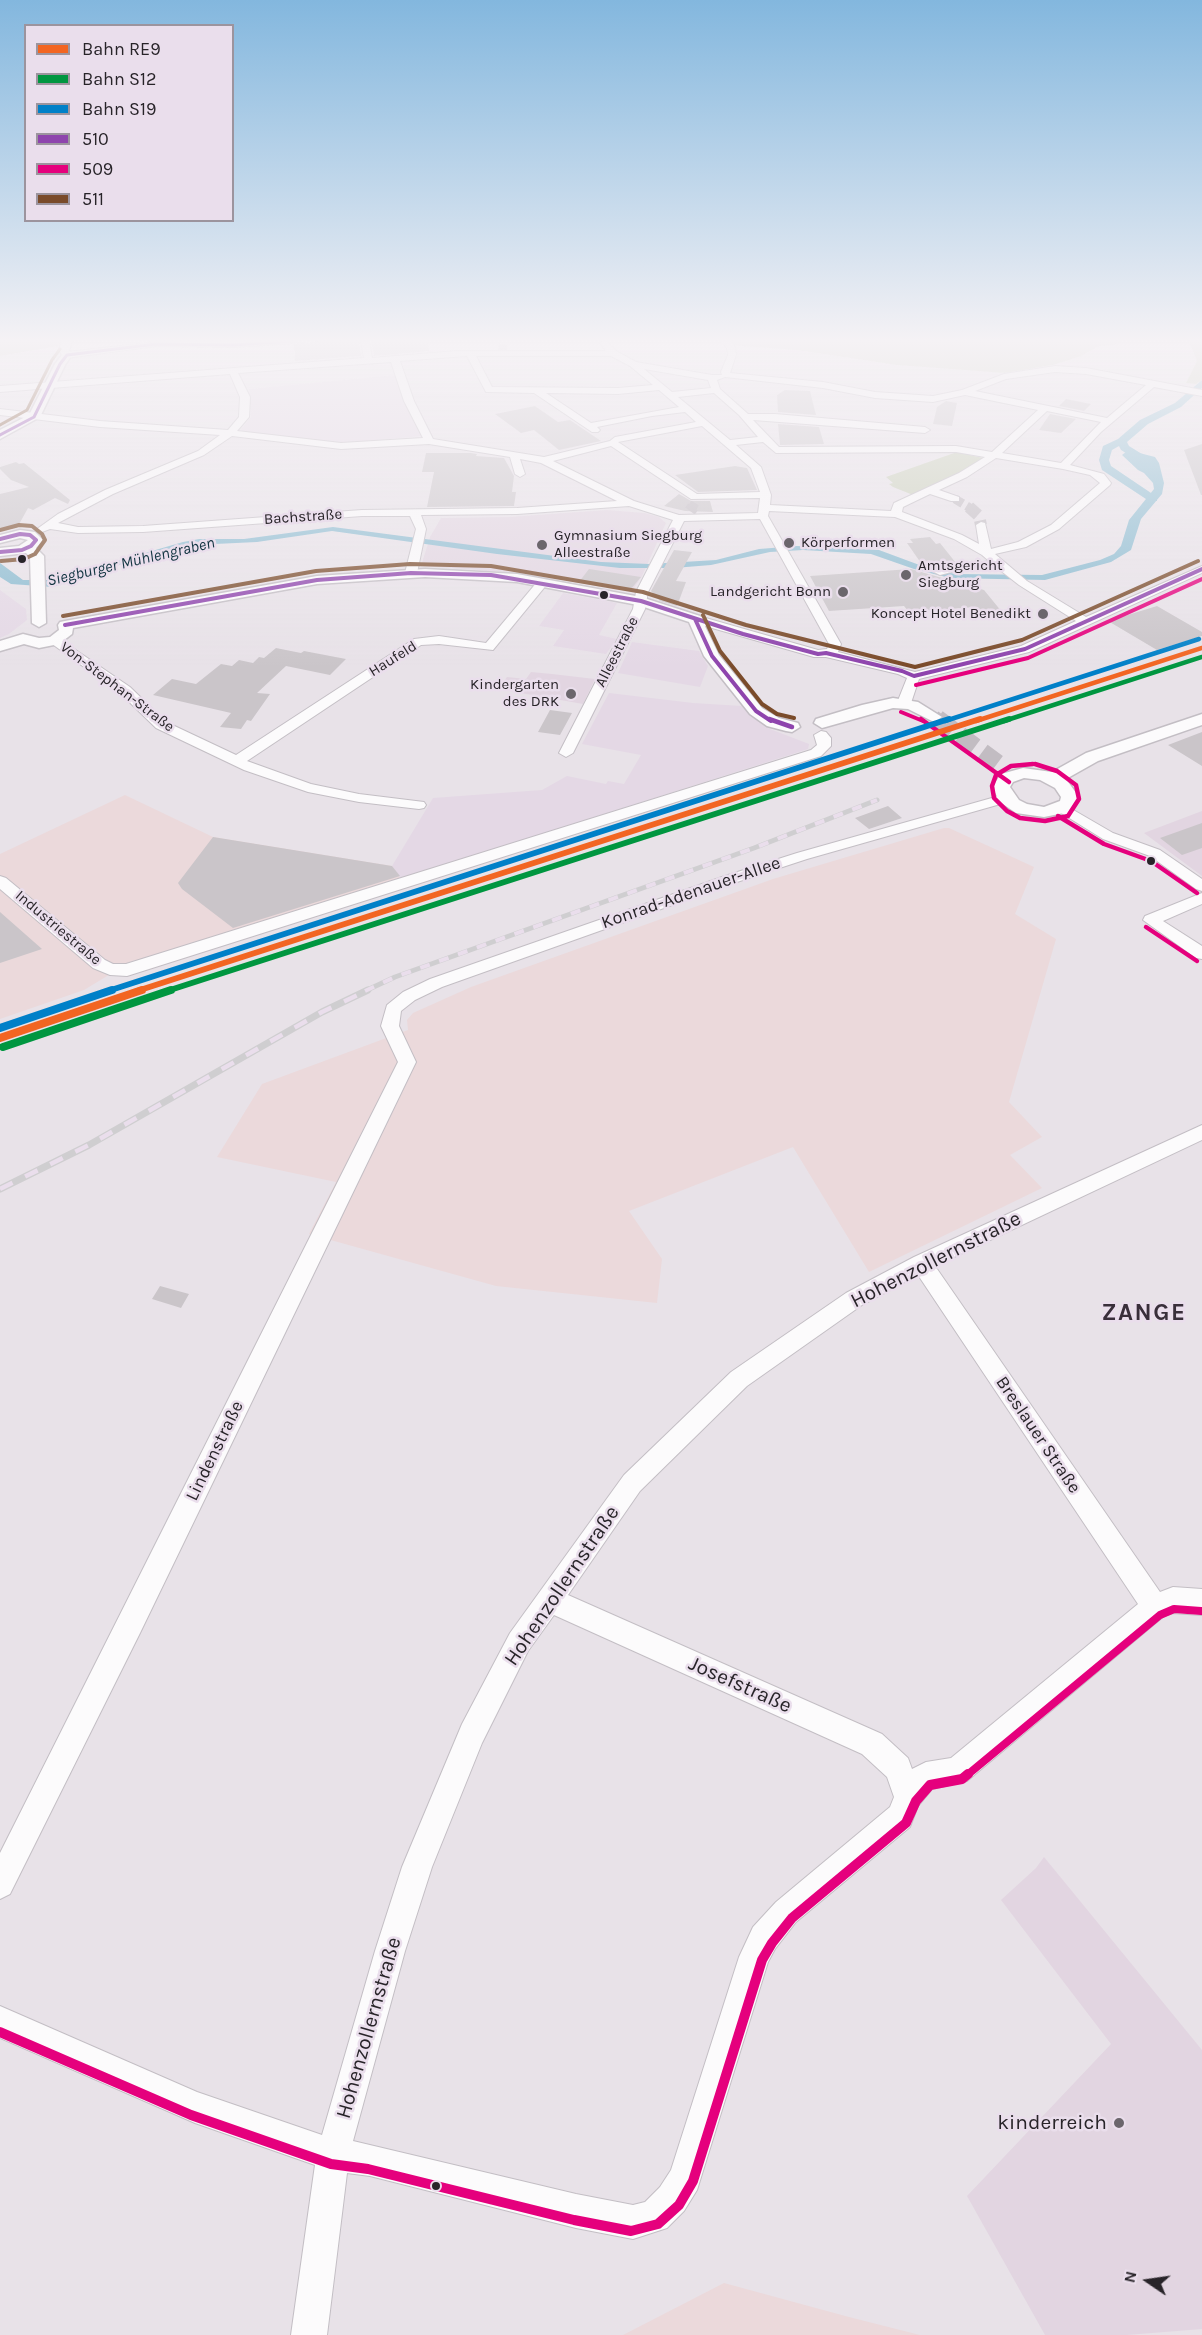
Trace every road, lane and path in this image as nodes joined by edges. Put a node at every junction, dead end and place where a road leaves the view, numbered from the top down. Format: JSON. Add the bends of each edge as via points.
{"nodes":[{"id":1,"x":206,"y":450,"type":"edge"},
{"id":2,"x":482,"y":450,"type":"edge"},
{"id":3,"x":585,"y":450,"type":"edge"},
{"id":4,"x":621,"y":450,"type":"edge"},
{"id":5,"x":737,"y":450,"type":"edge"},
{"id":6,"x":955,"y":450,"type":"edge"},
{"id":7,"x":999,"y":450,"type":"edge"},
{"id":8,"x":1079,"y":450,"type":"edge"},
{"id":9,"x":514,"y":455,"type":"junction"},
{"id":10,"x":993,"y":456,"type":"junction"},
{"id":11,"x":544,"y":460,"type":"junction"},
{"id":12,"x":1063,"y":466,"type":"junction"},
{"id":13,"x":929,"y":490,"type":"junction"},
{"id":14,"x":519,"y":493,"type":"junction"},
{"id":15,"x":766,"y":495,"type":"junction"},
{"id":16,"x":955,"y":499,"type":"tunnel mouth"},
{"id":17,"x":630,"y":503,"type":"junction"},
{"id":18,"x":689,"y":509,"type":"junction"},
{"id":19,"x":414,"y":512,"type":"junction"},
{"id":20,"x":764,"y":512,"type":"junction"},
{"id":21,"x":896,"y":514,"type":"junction"},
{"id":22,"x":47,"y":525,"type":"junction"},
{"id":23,"x":981,"y":525,"type":"tunnel mouth"},
{"id":24,"x":0,"y":539,"type":"edge"},
{"id":25,"x":29,"y":542,"type":"junction"},
{"id":26,"x":0,"y":552,"type":"edge"},
{"id":27,"x":986,"y":553,"type":"junction"},
{"id":28,"x":998,"y":563,"type":"junction"},
{"id":29,"x":959,"y":568,"type":"dead end"},
{"id":30,"x":1202,"y":569,"type":"edge"},
{"id":31,"x":411,"y":573,"type":"junction"},
{"id":32,"x":542,"y":583,"type":"junction"},
{"id":33,"x":640,"y":601,"type":"junction"},
{"id":34,"x":695,"y":620,"type":"junction"},
{"id":35,"x":1085,"y":622,"type":"junction"},
{"id":36,"x":39,"y":623,"type":"junction"},
{"id":37,"x":65,"y":625,"type":"junction"},
{"id":38,"x":743,"y":634,"type":"junction"},
{"id":39,"x":22,"y":639,"type":"junction"},
{"id":40,"x":54,"y":640,"type":"junction"},
{"id":41,"x":708,"y":643,"type":"junction"},
{"id":42,"x":0,"y":646,"type":"edge"},
{"id":43,"x":826,"y":653,"type":"junction"},
{"id":44,"x":914,"y":676,"type":"junction"},
{"id":45,"x":904,"y":703,"type":"junction"},
{"id":46,"x":934,"y":717,"type":"tunnel mouth"},
{"id":47,"x":1202,"y":719,"type":"edge"},
{"id":48,"x":821,"y":729,"type":"junction"},
{"id":49,"x":566,"y":753,"type":"dead end"},
{"id":50,"x":237,"y":761,"type":"junction"},
{"id":51,"x":1053,"y":779,"type":"junction"},
{"id":52,"x":1006,"y":798,"type":"junction"},
{"id":53,"x":419,"y":805,"type":"dead end"},
{"id":54,"x":1063,"y":808,"type":"junction"},
{"id":55,"x":0,"y":881,"type":"edge"},
{"id":56,"x":1202,"y":886,"type":"edge"},
{"id":57,"x":1202,"y":898,"type":"edge"},
{"id":58,"x":1202,"y":954,"type":"edge"},
{"id":59,"x":390,"y":1017,"type":"joint"},
{"id":60,"x":1202,"y":1132,"type":"edge"},
{"id":61,"x":921,"y":1263,"type":"junction"},
{"id":62,"x":548,"y":1599,"type":"junction"},
{"id":63,"x":1202,"y":1602,"type":"edge"},
{"id":64,"x":1155,"y":1607,"type":"junction"},
{"id":65,"x":908,"y":1797,"type":"junction"},
{"id":66,"x":0,"y":1884,"type":"edge"},
{"id":67,"x":0,"y":2022,"type":"edge"},
{"id":68,"x":333,"y":2154,"type":"junction"},
{"id":69,"x":309,"y":2335,"type":"edge"}],
"edges":[{"from":1,"to":22,"type":"street"},
{"from":2,"to":9,"type":"street"},
{"from":3,"to":11,"type":"street"},
{"from":4,"to":18,"type":"street"},
{"from":5,"to":15,"type":"street","via":[[756,468]]},
{"from":6,"to":10,"type":"street"},
{"from":7,"to":10,"type":"street"},
{"from":8,"to":12,"type":"street"},
{"from":9,"to":11,"type":"street"},
{"from":9,"to":14,"type":"street"},
{"from":10,"to":12,"type":"street"},
{"from":10,"to":13,"type":"street"},
{"from":11,"to":17,"type":"street"},
{"from":12,"to":27,"type":"street","via":[[1093,473],[1106,483],[1055,527],[1022,545]]},
{"from":13,"to":16,"type":"street"},
{"from":13,"to":21,"type":"street","via":[[898,505]]},
{"from":14,"to":17,"type":"street","name":"Bachstraße"},
{"from":14,"to":19,"type":"street","name":"Bachstraße"},
{"from":15,"to":18,"type":"street"},
{"from":15,"to":20,"type":"street"},
{"from":17,"to":18,"type":"street"},
{"from":18,"to":20,"type":"street"},
{"from":18,"to":33,"type":"street","name":"Alleestraße"},
{"from":19,"to":22,"type":"street","name":"Bachstraße","via":[[143,529],[78,530]]},
{"from":19,"to":31,"type":"street","via":[[421,529]]},
{"from":20,"to":21,"type":"street"},
{"from":20,"to":43,"type":"street","via":[[835,644]]},
{"from":21,"to":27,"type":"street","via":[[958,537]]},
{"from":22,"to":25,"type":"street"},
{"from":23,"to":27,"type":"street"},
{"from":24,"to":25,"type":"main road","via":[[14,535]]},
{"from":25,"to":26,"type":"main road","via":[[10,552]]},
{"from":25,"to":36,"type":"main road","via":[[37,556]]},
{"from":27,"to":28,"type":"street"},
{"from":28,"to":29,"type":"street"},
{"from":28,"to":35,"type":"street"},
{"from":30,"to":35,"type":"street"},
{"from":31,"to":32,"type":"main road","via":[[491,575]]},
{"from":31,"to":37,"type":"main road","via":[[317,580]]},
{"from":32,"to":33,"type":"main road"},
{"from":32,"to":50,"type":"street","name":"Haufeld","via":[[489,648],[439,640],[418,642]]},
{"from":33,"to":34,"type":"main road"},
{"from":33,"to":49,"type":"street","name":"Alleestraße"},
{"from":34,"to":38,"type":"street"},
{"from":34,"to":41,"type":"main road"},
{"from":35,"to":44,"type":"street","via":[[1025,649]]},
{"from":36,"to":37,"type":"main road"},
{"from":36,"to":39,"type":"main road","via":[[23,631]]},
{"from":37,"to":40,"type":"main road","via":[[67,631]]},
{"from":38,"to":41,"type":"street","via":[[721,633]]},
{"from":38,"to":43,"type":"street"},
{"from":39,"to":40,"type":"main road","via":[[32,643]]},
{"from":39,"to":42,"type":"main road"},
{"from":40,"to":50,"type":"street","name":"Von-Stephan-Straße","via":[[124,690],[162,725]]},
{"from":41,"to":48,"type":"main road","via":[[712,656],[756,711],[773,722],[792,727],[804,719]]},
{"from":43,"to":44,"type":"street"},
{"from":44,"to":45,"type":"street"},
{"from":45,"to":46,"type":"main road"},
{"from":45,"to":48,"type":"main road","via":[[884,704]]},
{"from":47,"to":51,"type":"main road","via":[[1092,758]]},
{"from":48,"to":55,"type":"street","name":"Industriestraße","via":[[825,742],[816,753],[127,970],[99,964]]},
{"from":50,"to":53,"type":"street","name":"Von-Stephan-Straße","via":[[308,788]]},
{"from":51,"to":52,"type":"main road","via":[[1008,771],[1001,787]]},
{"from":51,"to":54,"type":"main road","via":[[1068,790],[1070,797]]},
{"from":52,"to":54,"type":"main road","via":[[1033,811]]},
{"from":52,"to":59,"type":"street","name":"Konrad-Adenauer-Allee","via":[[801,856],[613,919],[436,983],[409,996],[393,1009]]},
{"from":54,"to":56,"type":"street","via":[[1108,836],[1155,853]]},
{"from":57,"to":58,"type":"street","via":[[1151,920]]},
{"from":59,"to":66,"type":"street","name":"Lindenstraße","via":[[390,1026],[407,1062]]},
{"from":60,"to":61,"type":"street","name":"Hohenzollernstraße"},
{"from":61,"to":62,"type":"street","name":"Hohenzollernstraße","via":[[854,1299],[739,1378],[633,1483]]},
{"from":61,"to":64,"type":"street","name":"Breslauer Straße"},
{"from":62,"to":65,"type":"street","name":"Josefstraße","via":[[872,1744],[898,1768]]},
{"from":62,"to":68,"type":"street","name":"Hohenzollernstraße","via":[[519,1642],[472,1734],[417,1867]]},
{"from":63,"to":64,"type":"street","via":[[1173,1600]]},
{"from":64,"to":65,"type":"street","via":[[957,1771],[926,1776]]},
{"from":65,"to":68,"type":"street","via":[[900,1817],[786,1912],[764,1938],[744,1985],[685,2178],[655,2216],[633,2222]]},
{"from":67,"to":68,"type":"street","via":[[195,2107]]},
{"from":68,"to":69,"type":"street","name":"Hohenzollernstraße"}]}
